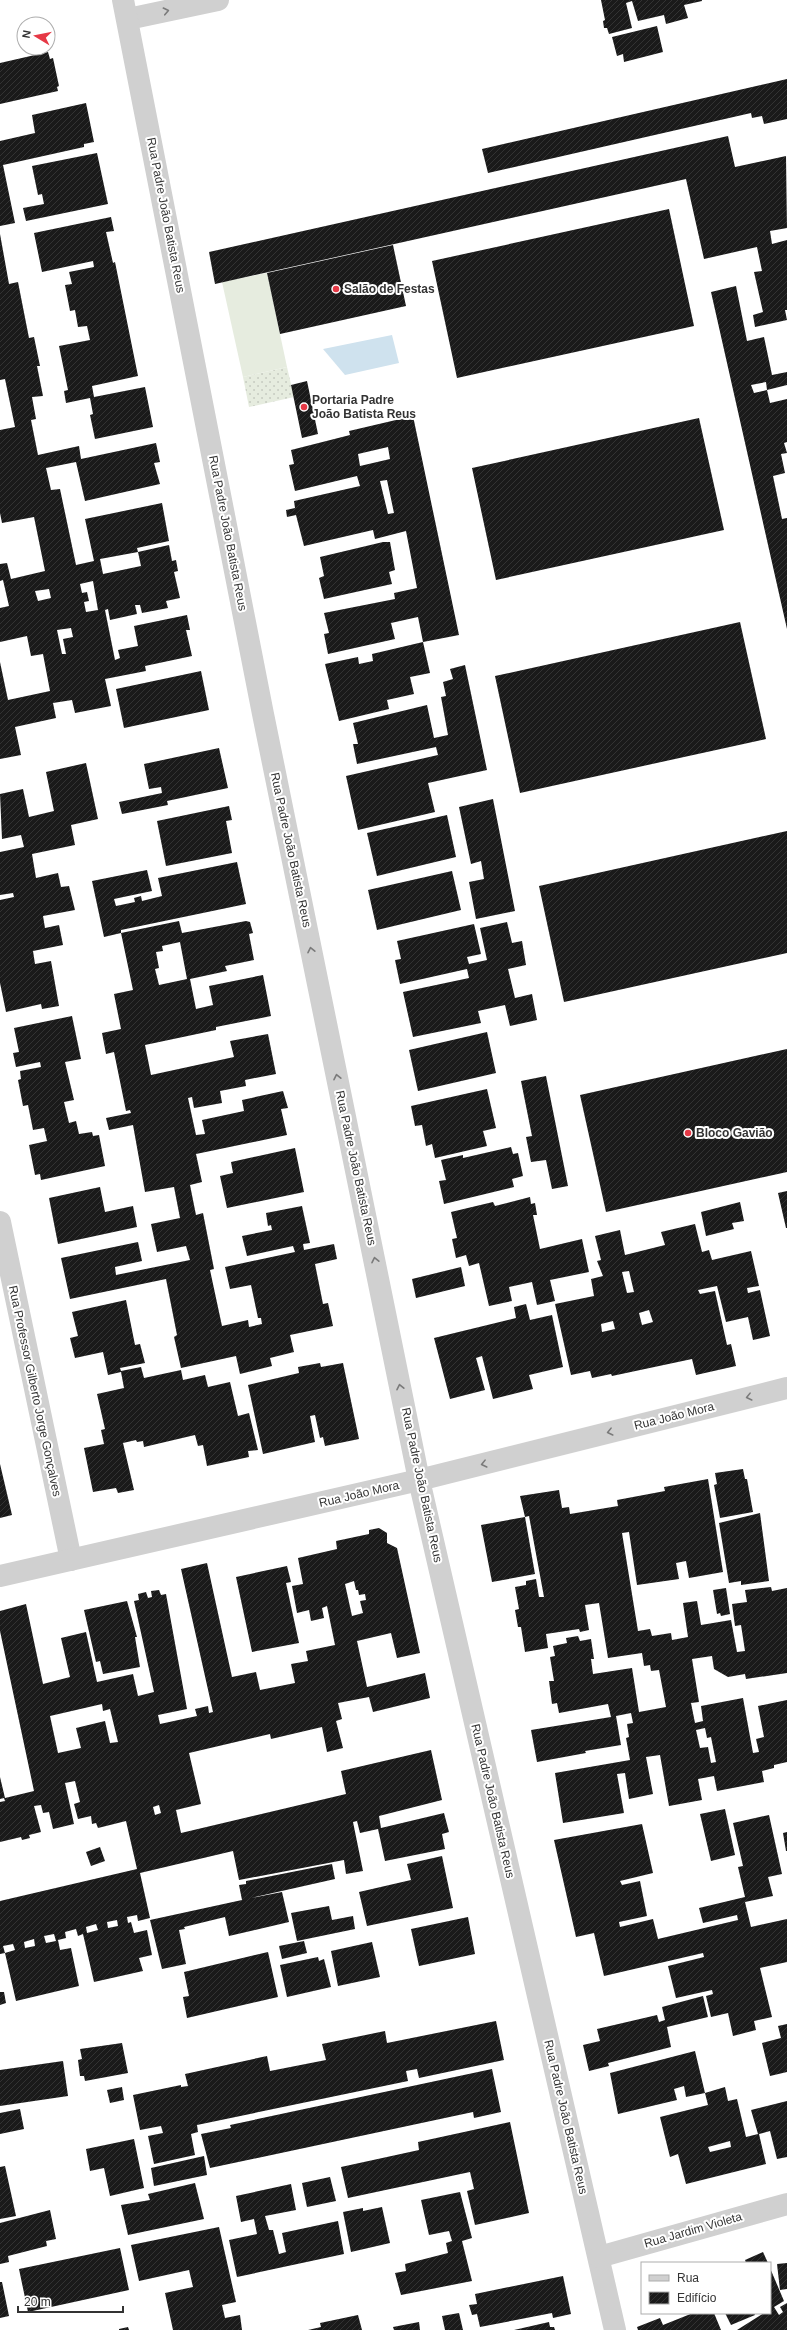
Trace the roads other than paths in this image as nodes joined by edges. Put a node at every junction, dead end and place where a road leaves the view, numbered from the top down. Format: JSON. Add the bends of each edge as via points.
{"nodes":[{"id":1,"x":218,"y":0,"type":"edge"},
{"id":2,"x":126,"y":10,"type":"edge"},
{"id":3,"x":0,"y":1222,"type":"edge"},
{"id":4,"x":787,"y":1388,"type":"edge"},
{"id":5,"x":419,"y":1480,"type":"junction"},
{"id":6,"x":71,"y":1560,"type":"junction"},
{"id":7,"x":0,"y":1576,"type":"edge"},
{"id":8,"x":787,"y":2204,"type":"edge"},
{"id":9,"x":599,"y":2257,"type":"junction"},
{"id":10,"x":616,"y":2330,"type":"edge"}],
"edges":[{"from":2,"to":1,"type":"street","one_way":true},
{"from":5,"to":2,"type":"street","name":"Rua Padre João Batista Reus","one_way":true,"via":[[263,714]]},
{"from":3,"to":6,"type":"street","name":"Rua Professor Gilberto Jorge Gonçalves"},
{"from":4,"to":5,"type":"street","name":"Rua João Mora","one_way":true},
{"from":5,"to":6,"type":"street","name":"Rua João Mora"},
{"from":5,"to":9,"type":"street","name":"Rua Padre João Batista Reus"},
{"from":6,"to":7,"type":"street","name":"Rua João Mora"},
{"from":8,"to":9,"type":"street","name":"Rua Jardim Violeta"},
{"from":9,"to":10,"type":"street","name":"Rua Padre João Batista Reus"}]}
